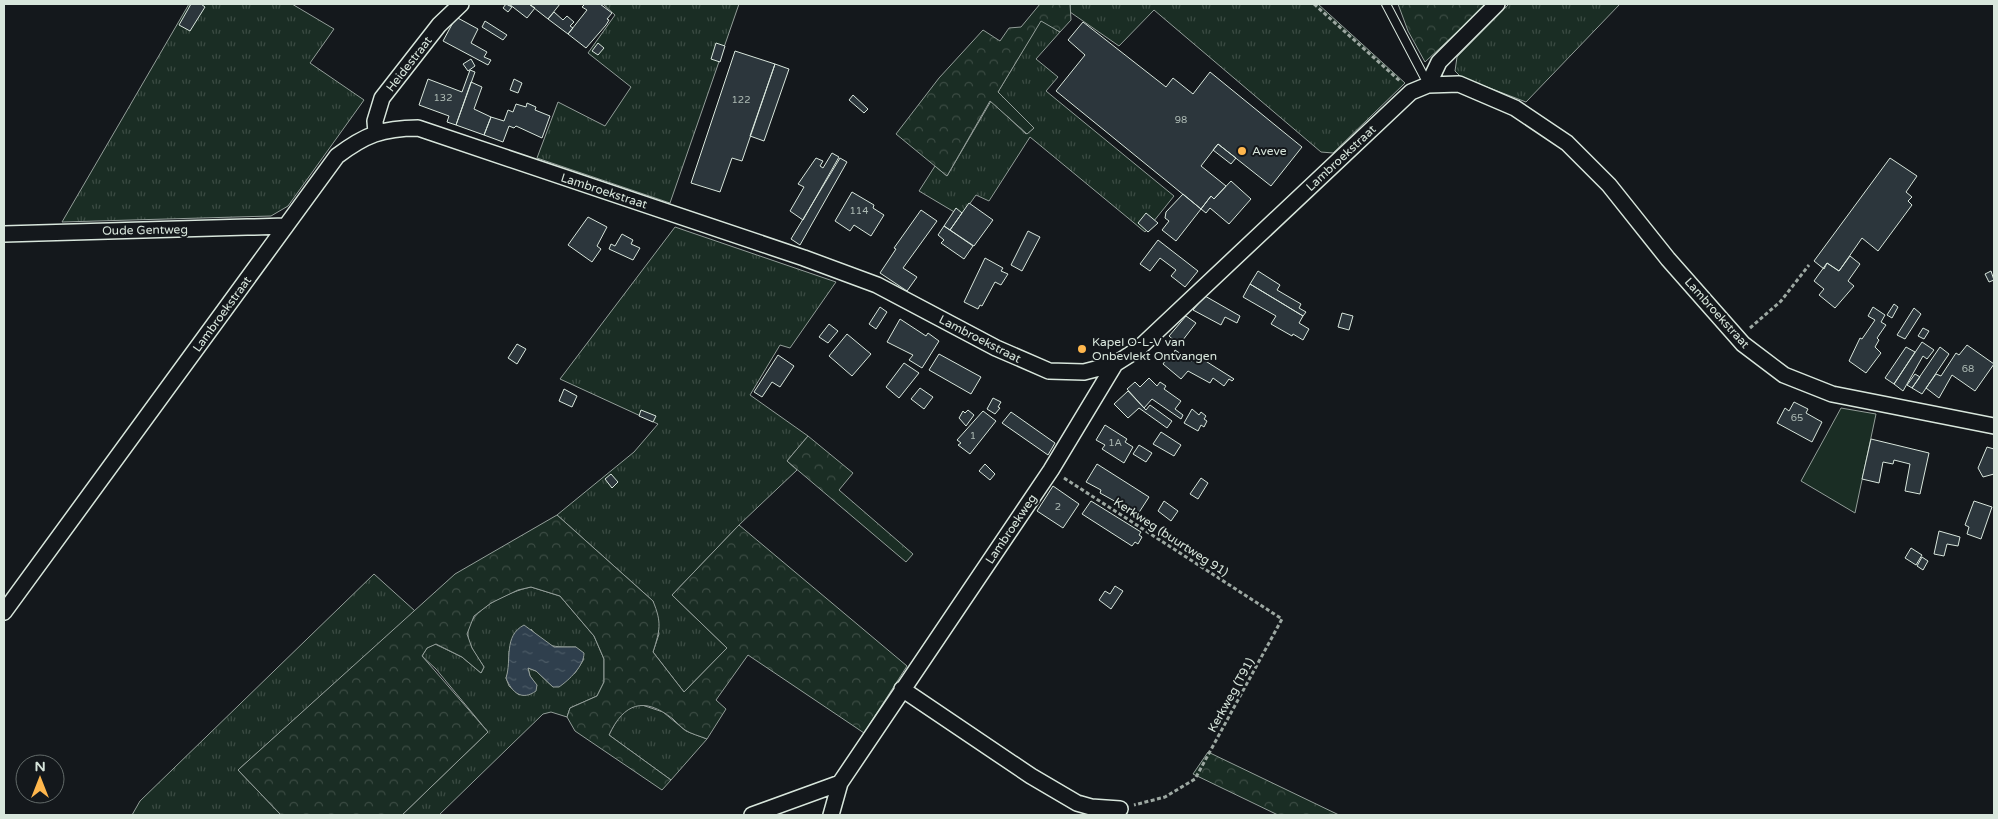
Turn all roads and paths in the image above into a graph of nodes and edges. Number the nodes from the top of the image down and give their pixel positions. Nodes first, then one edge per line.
1 (461, 4) edge
2 (1314, 4) edge
3 (1386, 4) edge
4 (1497, 4) edge
5 (1428, 85) junction
6 (1411, 92) junction
7 (376, 133) junction
8 (286, 226) junction
9 (4, 234) edge
10 (1809, 265) dead end
11 (1738, 338) junction
12 (1115, 364) junction
13 (1994, 426) edge
14 (1051, 470) junction
15 (4, 612) edge
16 (1282, 619) joint
17 (902, 689) junction
18 (840, 783) junction
19 (1120, 809) joint
20 (752, 815) edge
21 (831, 815) edge

1 - 7 street, Heidestraat
2 - 6 path
3 - 5 lane
4 - 5 street
5 - 6 street, Lambroekstraat
5 - 11 street, Lambroekstraat
6 - 12 street, Lambroekstraat
7 - 8 street, Lambroekstraat
7 - 12 street, Lambroekstraat
8 - 9 street, Oude Gentweg
8 - 15 street, Lambroekstraat
10 - 11 path
11 - 13 street, Lambroekstraat
12 - 14 street, Lambroekweg
14 - 16 path, Kerkweg (buurtweg 91)
14 - 17 street, Lambroekweg
16 - 19 path, Kerkweg (T91)
17 - 18 street, Lambroekweg
17 - 19 street
18 - 20 street
18 - 21 street, Lambroekweg

